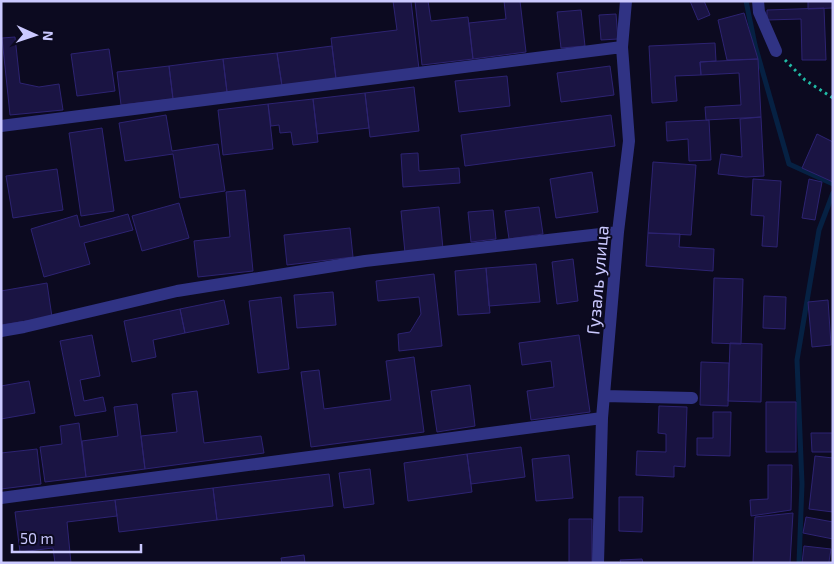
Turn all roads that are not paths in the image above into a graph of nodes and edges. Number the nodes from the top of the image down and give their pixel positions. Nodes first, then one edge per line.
1 (626, 1) edge
2 (758, 1) edge
3 (622, 47) junction
4 (776, 51) road end
5 (1, 126) edge
6 (618, 232) junction
7 (1, 330) edge
8 (604, 396) junction
9 (692, 398) dead end
10 (602, 418) junction
11 (1, 498) edge
12 (598, 563) edge

1 - 3 street, Гузаль улица
2 - 4 street
3 - 5 street
3 - 6 street, Гузаль улица
6 - 7 street
6 - 8 street, Гузаль улица
8 - 9 street
8 - 10 street, Гузаль улица
10 - 11 street
10 - 12 street, Гузаль улица

